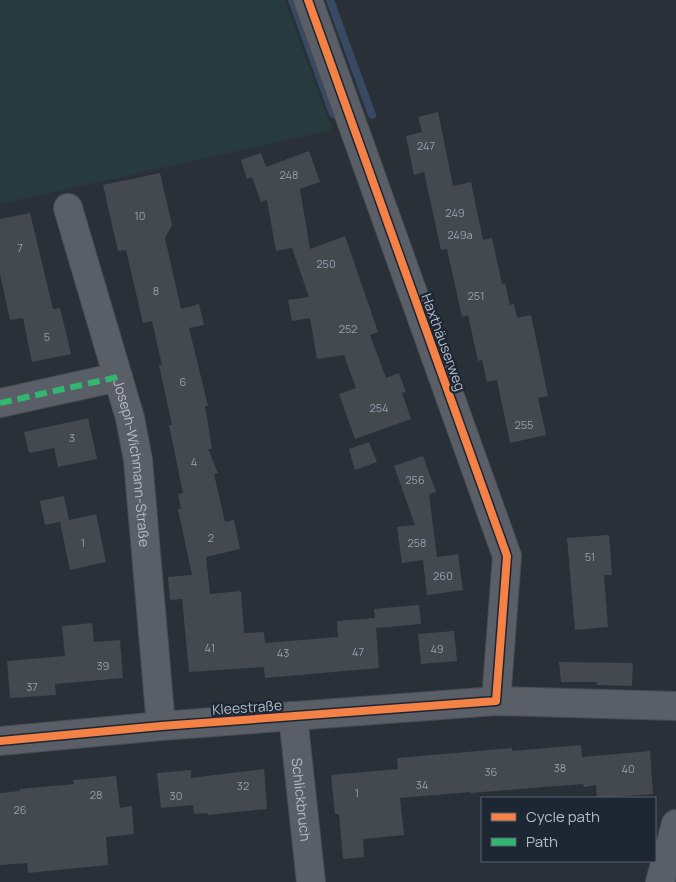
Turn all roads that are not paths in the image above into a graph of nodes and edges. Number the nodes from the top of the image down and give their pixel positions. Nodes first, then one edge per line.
1 (308, 0) edge
2 (68, 208) dead end
3 (118, 378) junction
4 (0, 403) edge
5 (496, 701) junction
6 (676, 706) edge
7 (294, 716) junction
8 (161, 726) junction
9 (0, 741) edge
10 (676, 824) edge
11 (311, 882) edge
12 (660, 882) edge

1 - 5 street, Haxthäuserweg
2 - 3 street, Joseph-Wichmann-Straße
3 - 4 street
3 - 8 street, Joseph-Wichmann-Straße
5 - 6 street, Kleestraße
5 - 7 street, Kleestraße
7 - 8 street, Kleestraße
7 - 11 street, Schlickbruch
8 - 9 street, Kleestraße
10 - 12 street

